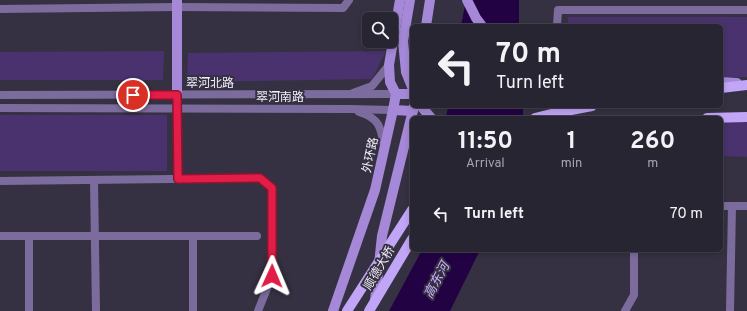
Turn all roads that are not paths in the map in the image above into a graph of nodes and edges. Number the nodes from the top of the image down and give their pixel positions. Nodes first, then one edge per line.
1 (349, 0) edge
2 (400, 0) edge
3 (410, 0) edge
4 (430, 0) edge
5 (467, 0) edge
6 (177, 4) edge
7 (0, 9) edge
8 (747, 10) edge
9 (426, 24) edge
10 (480, 24) edge
11 (557, 24) edge
12 (389, 65) junction
13 (410, 82) edge
14 (723, 82) edge
15 (747, 85) edge
16 (723, 88) edge
17 (396, 94) junction
18 (410, 94) edge
19 (0, 95) edge
20 (177, 95) junction
21 (350, 95) junction
22 (0, 108) edge
23 (178, 108) junction
24 (416, 108) edge
25 (581, 108) edge
26 (349, 109) junction
27 (393, 110) junction
28 (428, 116) edge
29 (543, 116) edge
30 (742, 117) edge
31 (723, 118) edge
32 (723, 120) edge
33 (410, 128) edge
34 (384, 149) junction
35 (178, 179) junction
36 (94, 180) junction
37 (0, 181) edge
38 (723, 206) edge
39 (732, 206) junction
40 (747, 206) edge
41 (410, 213) edge
42 (0, 236) edge
43 (29, 236) junction
44 (96, 236) junction
45 (193, 236) junction
46 (257, 236) dead end
47 (410, 242) edge
48 (634, 252) edge
49 (29, 311) edge
50 (96, 311) edge
51 (193, 311) edge
52 (258, 311) edge
53 (333, 311) edge
54 (347, 311) edge
55 (369, 311) edge
56 (373, 311) edge
57 (625, 311) edge
58 (730, 311) edge

1 - 6 street
2 - 12 main road, 外环路
3 - 13 main road
4 - 9 main road
5 - 10 main road
6 - 7 street
6 - 20 main road
8 - 11 street
12 - 17 main road, 外环路
12 - 21 street
14 - 15 main road
15 - 16 main road
17 - 18 main road
17 - 21 street, 翠河北路
17 - 27 main road, 外环路
19 - 20 street, 翠河北路
20 - 21 street, 翠河北路
20 - 23 street
22 - 23 street, 翠河南路
23 - 26 street, 翠河南路
23 - 35 street
24 - 27 main road
24 - 28 main road
25 - 29 main road
26 - 27 street, 翠河南路
26 - 34 street
27 - 34 main road, 外环路
30 - 31 main road
30 - 32 main road
33 - 56 main road
34 - 53 main road, 外环路
35 - 36 street
35 - 52 street
36 - 37 street
36 - 44 street
38 - 39 street
39 - 40 street
39 - 58 street
41 - 54 main road, bridge
42 - 43 street
43 - 44 street
43 - 49 street
44 - 45 street
44 - 50 street
45 - 46 street
45 - 51 street
47 - 55 main road, 顺德大桥, bridge
48 - 57 street

